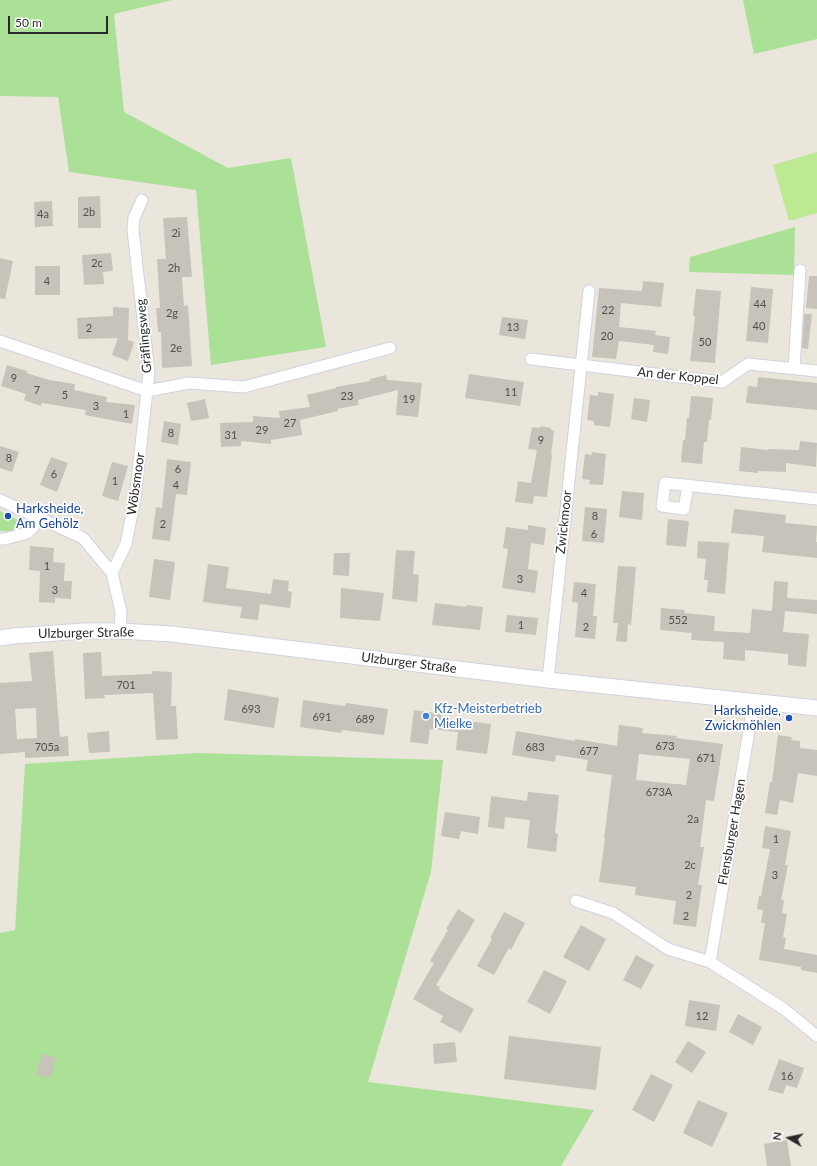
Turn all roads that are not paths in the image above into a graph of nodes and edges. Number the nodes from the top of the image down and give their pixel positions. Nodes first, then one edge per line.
1 (142, 200) dead end
2 (800, 270) dead end
3 (588, 291) dead end
4 (0, 341) edge
5 (390, 348) dead end
6 (531, 359) dead end
7 (581, 365) junction
8 (794, 368) junction
9 (817, 370) edge
10 (147, 391) junction
11 (688, 485) dead end
12 (817, 499) edge
13 (0, 500) edge
14 (40, 520) junction
15 (0, 539) edge
16 (112, 573) junction
17 (120, 631) junction
18 (0, 638) edge
19 (548, 680) junction
20 (754, 701) junction
21 (817, 708) edge
22 (576, 901) dead end
23 (710, 962) junction
24 (817, 1036) edge

1 - 10 street, Gräflingsweg
2 - 8 street
3 - 7 street, Zwickmoor
4 - 10 street, Gräflingsweg
5 - 10 street
6 - 7 street
7 - 8 street, An der Koppel
7 - 19 street, Zwickmoor
8 - 9 street, An der Koppel
10 - 16 street, Wöbsmoor
11 - 12 street
13 - 14 street
14 - 15 street
14 - 16 street
16 - 17 street
17 - 18 main road, Ulzburger Straße
17 - 19 main road, Ulzburger Straße
19 - 20 main road, Ulzburger Straße
20 - 21 main road, Ulzburger Straße
20 - 23 street, Flensburger Hagen
22 - 23 street
23 - 24 street

